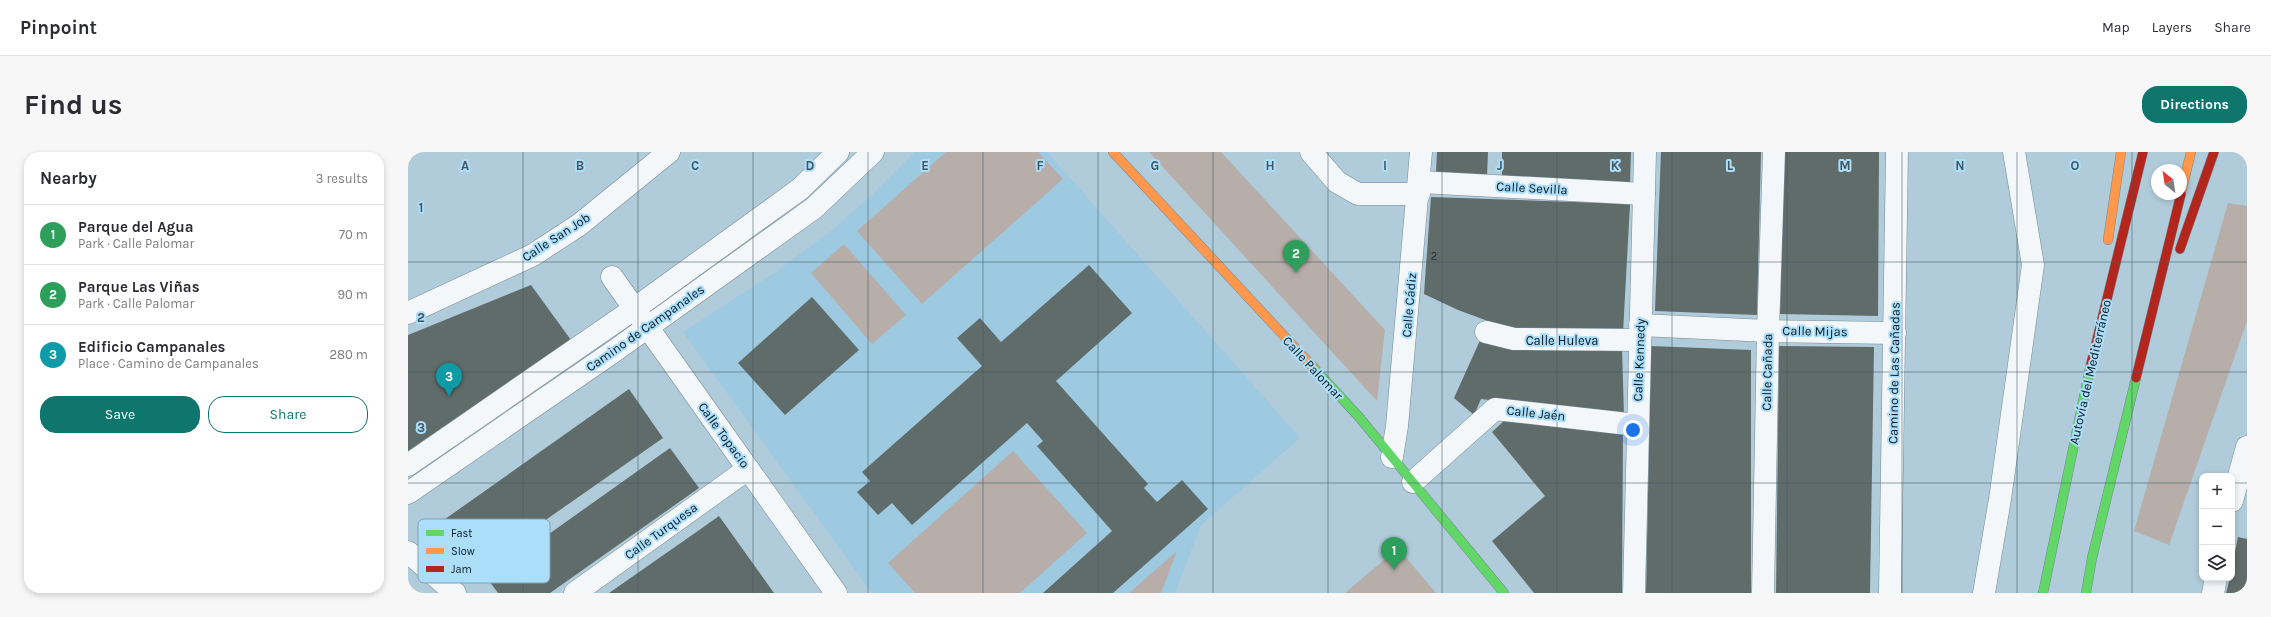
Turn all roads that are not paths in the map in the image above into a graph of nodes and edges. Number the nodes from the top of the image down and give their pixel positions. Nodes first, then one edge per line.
1 (669, 152) edge
2 (838, 152) edge
3 (873, 152) edge
4 (1113, 152) edge
5 (1312, 152) edge
6 (1422, 152) edge
7 (1645, 152) edge
8 (1774, 152) edge
9 (1897, 152) edge
10 (2014, 152) edge
11 (2121, 152) edge
12 (2143, 152) edge
13 (2191, 152) edge
14 (2214, 152) edge
15 (2187, 169) edge
16 (1419, 188) junction
17 (1644, 194) junction
18 (2179, 200) edge
19 (2106, 253) dead end
20 (612, 278) dead end
21 (2101, 284) dead end
22 (634, 309) junction
23 (408, 313) edge
24 (647, 327) junction
25 (1768, 330) junction
26 (1486, 332) dead end
27 (1895, 332) junction
28 (1640, 333) junction
29 (2138, 365) junction
30 (2084, 393) junction
31 (1637, 425) junction
32 (2247, 447) edge
33 (1392, 457) junction
34 (408, 465) edge
35 (748, 469) junction
36 (1413, 482) junction
37 (2235, 489) edge
38 (408, 493) edge
39 (408, 552) edge
40 (418, 561) edge
41 (2215, 581) edge
42 (444, 583) edge
43 (455, 593) edge
44 (575, 593) edge
45 (836, 593) edge
46 (1504, 593) edge
47 (1634, 593) edge
48 (1763, 593) edge
49 (1890, 593) edge
50 (1984, 593) edge
51 (2043, 593) edge
52 (2086, 593) edge
53 (2213, 593) edge

1 - 23 street, Calle San Job
2 - 22 street, Camino de Campanales
3 - 24 street, Camino de Campanales
4 - 33 main road, Calle Palomar
5 - 16 street, Calle Sevilla
6 - 16 street, Calle Cádiz
7 - 17 street, Calle Kennedy
8 - 25 street, Calle Cañada
9 - 27 street, Camino de Las Cañadas
10 - 50 street
11 - 19 main road
12 - 30 main road, Autovía del Mediterráneo
13 - 15 main road
14 - 29 main road
16 - 17 street, Calle Sevilla
16 - 33 street, Calle Cádiz
17 - 28 street, Calle Kennedy
18 - 29 main road
20 - 22 street, Calle Topacio
21 - 30 main road
22 - 24 street, Calle Topacio
22 - 34 street, Camino de Campanales
24 - 35 street, Calle Topacio
24 - 38 street, Camino de Campanales
25 - 27 street, Calle Mijas
25 - 28 street, Calle Mijas
25 - 48 street, Calle Cañada
26 - 28 street, Calle Huleva
27 - 49 street, Camino de Las Cañadas
28 - 31 street, Calle Kennedy
29 - 52 main road
30 - 51 main road, Autovía del Mediterráneo
31 - 36 street, Calle Jaén
31 - 47 street, Calle Kennedy
32 - 37 street
33 - 36 main road, Calle Palomar
35 - 44 street, Calle Turquesa
35 - 45 street, Calle Topacio
36 - 46 main road, Calle Palomar
39 - 40 street
41 - 53 street
42 - 43 street

